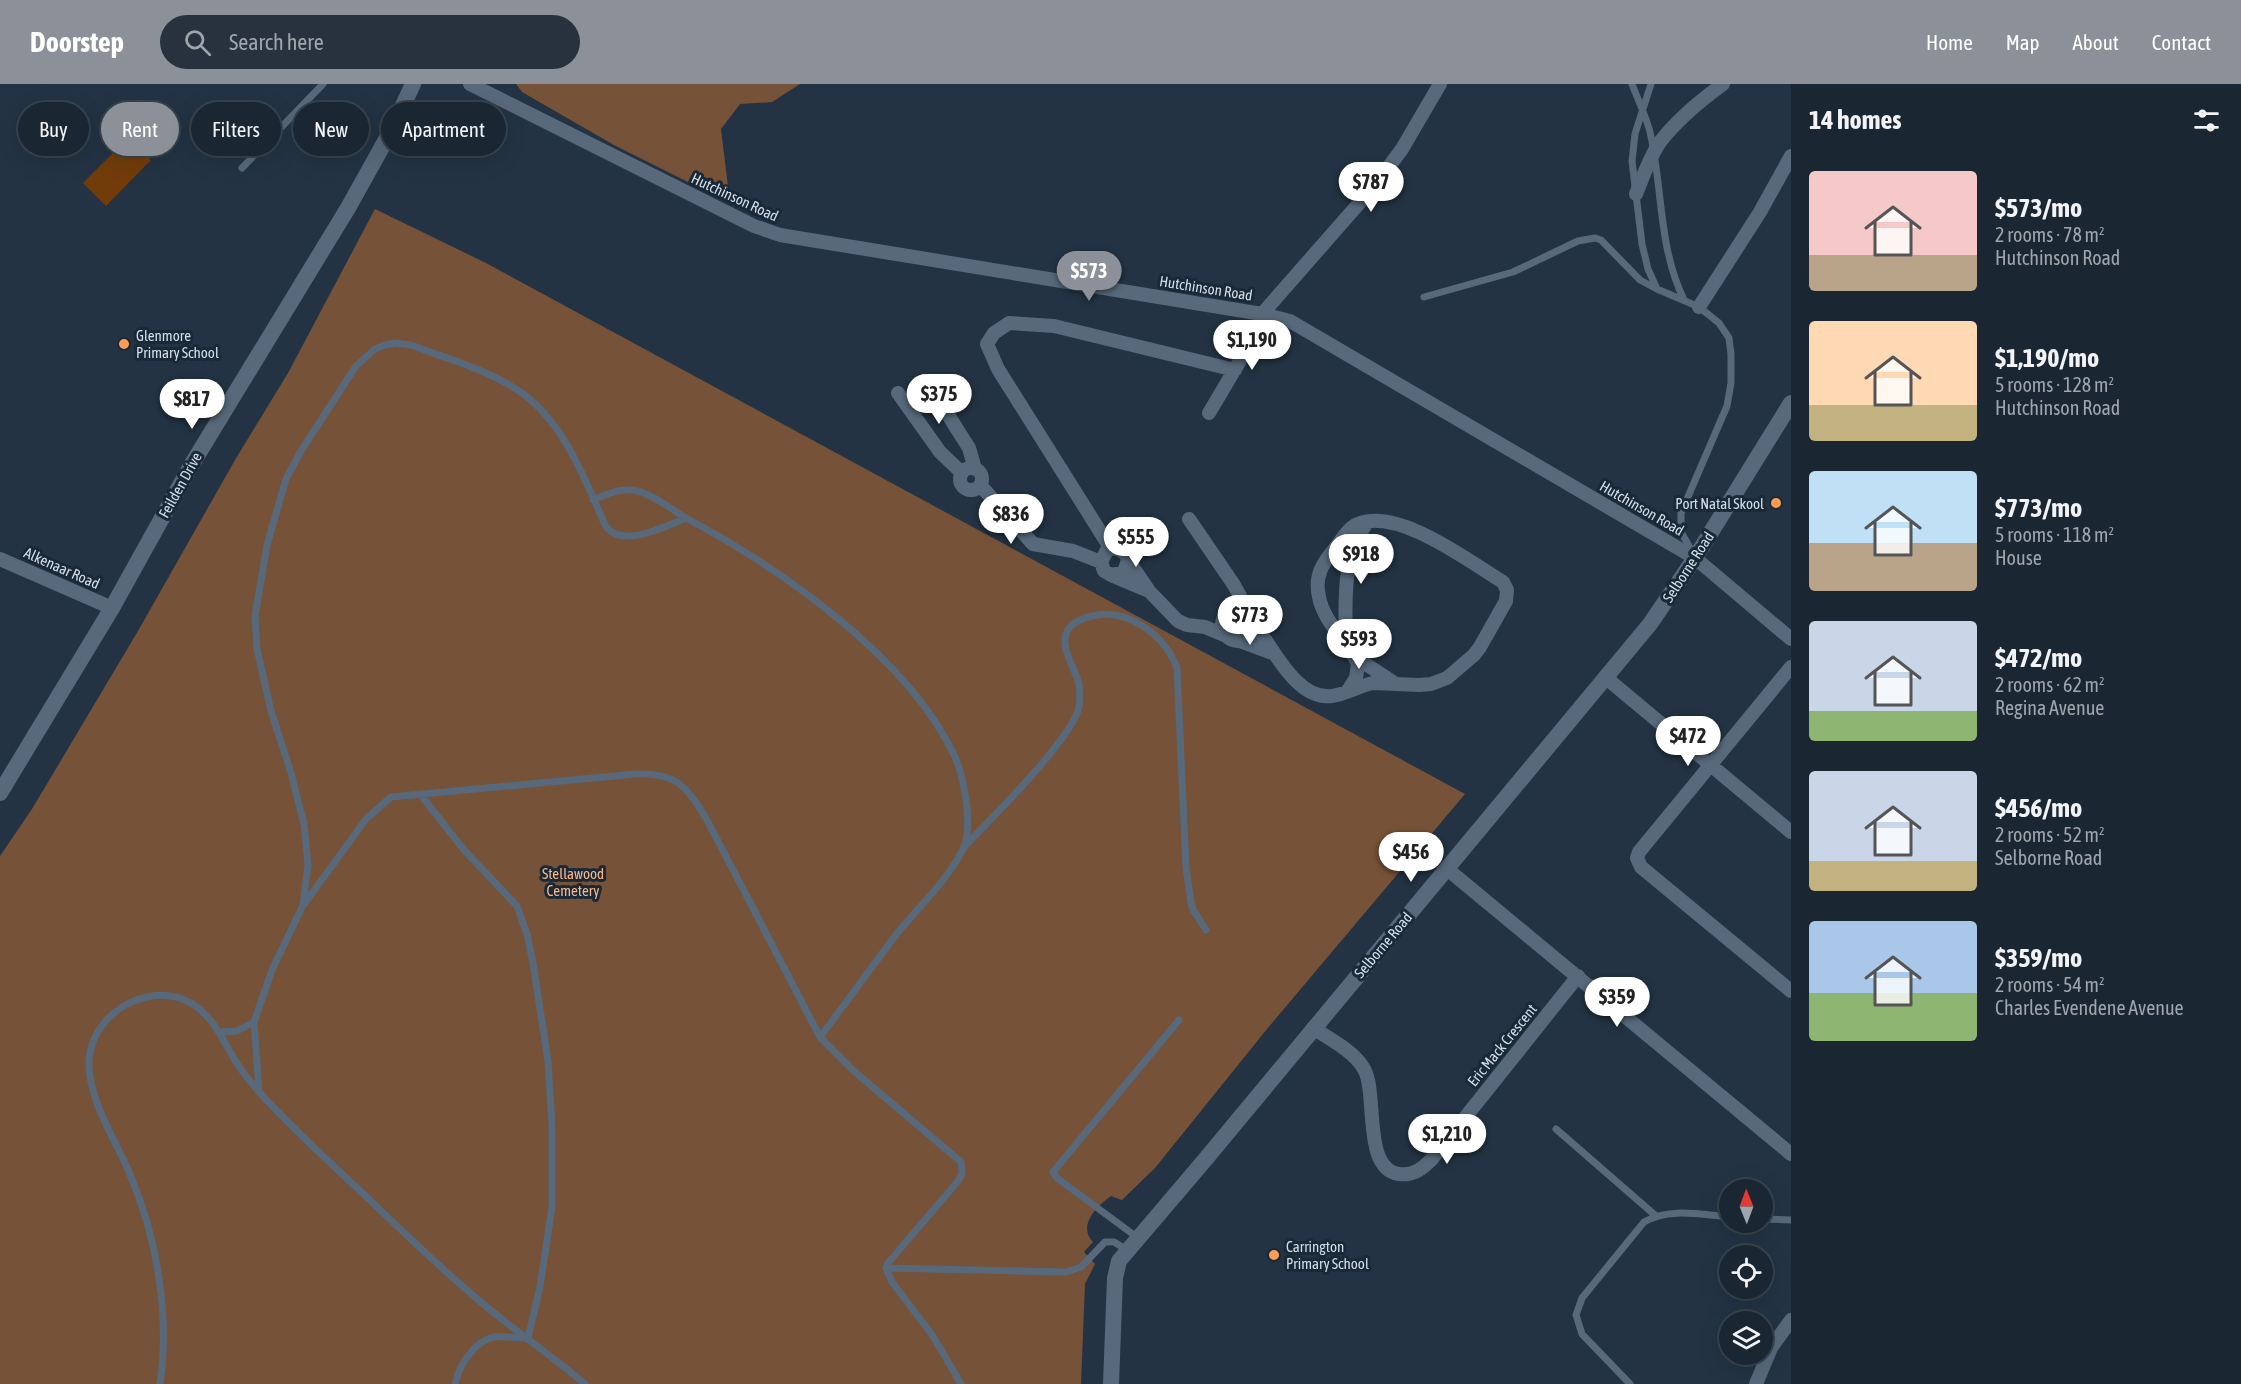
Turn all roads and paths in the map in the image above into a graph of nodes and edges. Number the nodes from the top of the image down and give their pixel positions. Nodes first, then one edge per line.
1 (323, 84) edge
2 (413, 84) edge
3 (470, 84) edge
4 (1440, 84) edge
5 (1632, 84) edge
6 (1651, 84) edge
7 (1723, 84) edge
8 (1641, 111) junction
9 (1653, 153) junction
10 (1791, 156) edge
11 (242, 168) dead end
12 (1636, 194) junction
13 (1657, 289) junction
14 (1424, 297) dead end
15 (1684, 300) junction
16 (1700, 307) junction
17 (1262, 314) junction
18 (1235, 370) junction
19 (898, 393) dead end
20 (938, 399) dead end
21 (1791, 403) edge
22 (1209, 413) dead end
23 (968, 471) junction
24 (980, 485) junction
25 (593, 500) junction
26 (686, 518) junction
27 (1189, 519) dead end
28 (1367, 522) junction
29 (1106, 554) junction
30 (1695, 558) junction
31 (0, 559) edge
32 (1128, 560) junction
33 (1111, 575) junction
34 (1149, 591) junction
35 (112, 608) junction
36 (1241, 609) junction
37 (1224, 617) junction
38 (1254, 624) junction
39 (1204, 627) junction
40 (1233, 639) junction
41 (1791, 639) edge
42 (1346, 645) junction
43 (1272, 652) junction
44 (1355, 657) junction
45 (1791, 667) edge
46 (1605, 677) junction
47 (1396, 684) junction
48 (1347, 692) junction
49 (1710, 765) junction
50 (0, 793) edge
51 (420, 794) junction
52 (1791, 832) edge
53 (964, 848) junction
54 (1446, 868) junction
55 (303, 905) junction
56 (1206, 930) dead end
57 (1578, 976) junction
58 (1791, 991) edge
59 (1179, 1020) dead end
60 (254, 1022) junction
61 (1313, 1028) junction
62 (220, 1032) junction
63 (820, 1037) junction
64 (259, 1090) junction
65 (1556, 1129) dead end
66 (1791, 1154) edge
67 (1656, 1216) junction
68 (1719, 1216) edge
69 (1773, 1220) edge
70 (1791, 1221) edge
71 (1133, 1244) junction
72 (886, 1268) junction
73 (1791, 1320) edge
74 (528, 1338) junction
75 (160, 1384) edge
76 (455, 1384) edge
77 (585, 1384) edge
78 (961, 1384) edge
79 (1111, 1384) edge
80 (1630, 1384) edge
81 (1756, 1384) edge

1 - 11 lane
2 - 35 street, Feilden Drive
3 - 17 street, Hutchinson Road
4 - 17 street
5 - 8 lane
6 - 8 lane
7 - 9 street
8 - 9 lane
8 - 12 lane
9 - 12 street
9 - 15 lane
10 - 16 street
12 - 13 lane
13 - 14 lane
13 - 15 lane
15 - 16 lane
16 - 30 lane
17 - 18 street
17 - 30 street, Hutchinson Road
18 - 22 street
18 - 29 street
19 - 23 street
20 - 23 street
21 - 30 street, Selborne Road
23 - 24 street
23 - 24 street
24 - 29 street
25 - 26 lane
25 - 26 lane
25 - 55 lane
26 - 53 lane
27 - 36 street
28 - 42 street
28 - 42 street
28 - 47 street
29 - 32 street
29 - 33 street
30 - 41 street, Hutchinson Road
30 - 46 street, Selborne Road
31 - 35 street, Alkenaar Road
32 - 33 street
32 - 34 street
33 - 34 street
34 - 39 street
35 - 50 street, Feilden Drive
36 - 37 street
36 - 38 street
37 - 39 street
37 - 40 street
38 - 40 street
38 - 43 street
39 - 40 street
40 - 43 street
42 - 44 street
43 - 48 street
44 - 47 street
44 - 48 street
45 - 49 street
46 - 49 street
46 - 54 street, Selborne Road
47 - 48 street
49 - 52 street
49 - 58 street
51 - 55 lane
51 - 63 lane
51 - 74 lane
53 - 56 lane
53 - 63 lane
54 - 57 street
54 - 61 street, Selborne Road
55 - 60 lane
57 - 61 street, Eric Mack Crescent
57 - 66 street
59 - 71 lane
60 - 62 lane
60 - 64 lane
61 - 71 street, Selborne Road
62 - 64 lane
62 - 75 lane
63 - 72 lane
64 - 74 lane
65 - 67 lane
67 - 68 lane
67 - 80 lane
69 - 70 lane
71 - 72 lane
71 - 79 street, Selborne Road
72 - 78 lane
73 - 81 street
74 - 76 lane
74 - 77 lane

